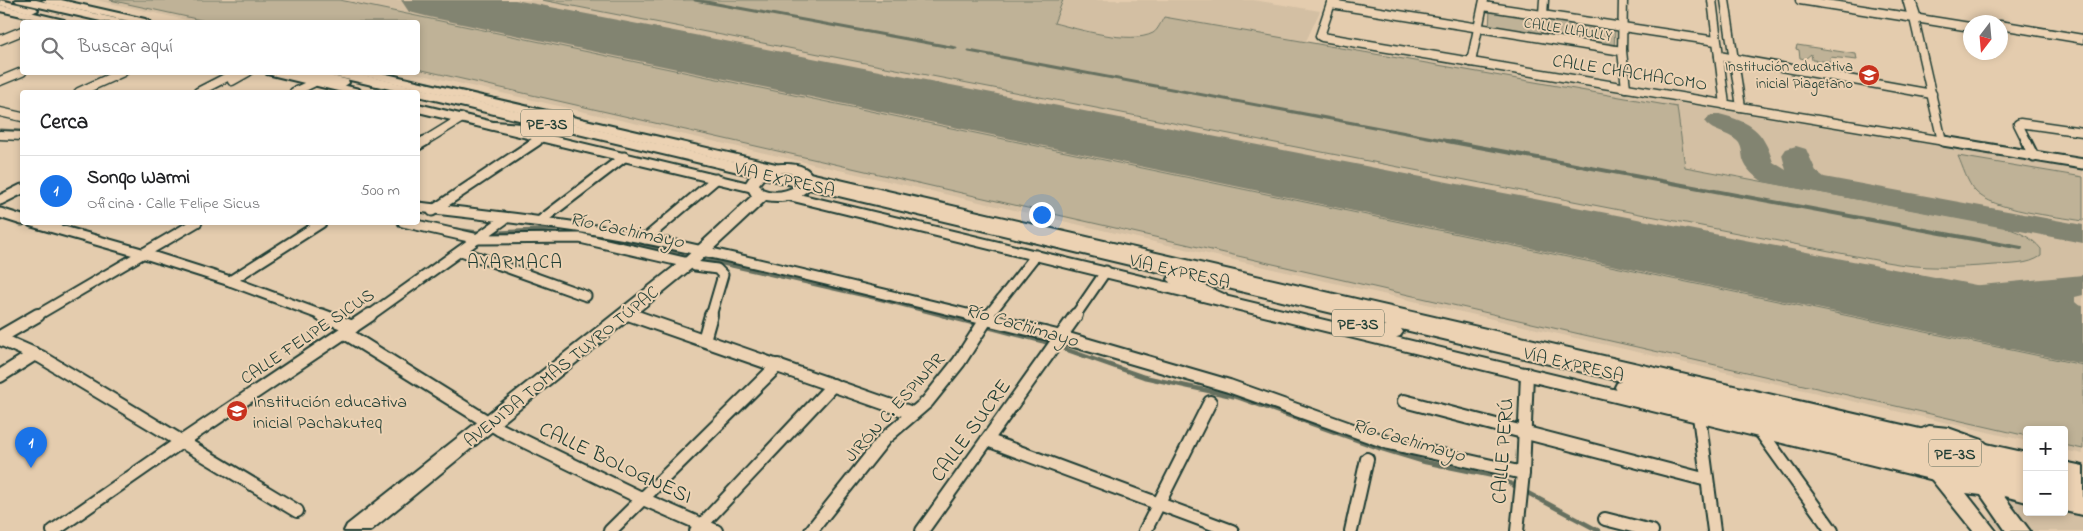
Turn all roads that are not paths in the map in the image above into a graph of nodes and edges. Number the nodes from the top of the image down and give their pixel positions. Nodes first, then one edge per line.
1 (21, 0) edge
2 (1544, 0) edge
3 (1623, 0) edge
4 (1712, 0) edge
5 (1725, 0) edge
6 (1800, 0) edge
7 (0, 2) edge
8 (1332, 2) edge
9 (1484, 3) edge
10 (42, 5) edge
11 (77, 7) joint
12 (0, 8) edge
13 (1912, 10) edge
14 (1544, 14) junction
15 (46, 20) edge
16 (50, 20) edge
17 (82, 20) edge
18 (109, 20) edge
19 (132, 20) edge
20 (1963, 21) edge
21 (2008, 26) edge
22 (1479, 28) junction
23 (1622, 28) junction
24 (20, 32) edge
25 (2008, 33) edge
26 (2083, 39) edge
27 (0, 40) edge
28 (1716, 41) junction
29 (2083, 45) edge
30 (1622, 51) junction
31 (1719, 56) junction
32 (1735, 59) junction
33 (1471, 62) junction
34 (20, 73) edge
35 (116, 75) edge
36 (231, 75) edge
37 (242, 75) edge
38 (282, 75) edge
39 (312, 75) edge
40 (340, 75) edge
41 (374, 75) edge
42 (0, 81) edge
43 (313, 83) junction
44 (425, 87) junction
45 (1626, 88) junction
46 (83, 90) edge
47 (202, 90) edge
48 (213, 90) edge
49 (298, 90) edge
50 (345, 90) edge
51 (379, 90) edge
52 (380, 90) edge
53 (394, 90) edge
54 (1932, 94) junction
55 (420, 100) edge
56 (420, 101) edge
57 (1725, 105) junction
58 (1741, 107) junction
59 (420, 108) edge
60 (520, 109) junction
61 (0, 112) edge
62 (20, 117) edge
63 (462, 118) junction
64 (494, 126) joint
65 (541, 129) junction
66 (2083, 132) edge
67 (0, 135) edge
68 (20, 136) edge
69 (1942, 141) junction
70 (420, 144) edge
71 (2034, 156) junction
72 (624, 157) junction
73 (2083, 164) edge
74 (716, 179) junction
75 (20, 184) edge
76 (777, 185) junction
77 (20, 190) edge
78 (0, 194) edge
79 (0, 200) edge
80 (420, 208) edge
81 (432, 210) junction
82 (0, 214) edge
83 (505, 218) junction
84 (20, 219) edge
85 (540, 222) junction
86 (43, 225) edge
87 (192, 225) edge
88 (318, 225) edge
89 (416, 225) edge
90 (478, 239) junction
91 (645, 240) junction
92 (461, 251) junction
93 (145, 254) junction
94 (1036, 255) junction
95 (699, 258) junction
96 (1106, 271) junction
97 (1178, 275) junction
98 (1231, 275) junction
99 (230, 280) junction
100 (586, 296) dead end
101 (1220, 299) junction
102 (1352, 303) junction
103 (630, 315) junction
104 (984, 324) junction
105 (1395, 327) junction
106 (1341, 328) junction
107 (349, 330) junction
108 (0, 338) edge
109 (704, 340) junction
110 (1056, 344) junction
111 (35, 354) junction
112 (778, 366) junction
113 (1527, 374) junction
114 (0, 376) edge
115 (833, 385) junction
116 (1404, 401) dead end
117 (1210, 402) dead end
118 (912, 413) junction
119 (1699, 416) junction
120 (495, 426) junction
121 (1761, 432) junction
122 (1524, 433) junction
123 (987, 440) junction
124 (181, 442) junction
125 (1916, 445) junction
126 (1982, 450) junction
127 (1367, 459) dead end
128 (2023, 459) edge
129 (2068, 470) edge
130 (2023, 471) edge
131 (2083, 473) edge
132 (1937, 475) junction
133 (1522, 477) junction
134 (1994, 479) junction
135 (1707, 480) junction
136 (2068, 480) edge
137 (2023, 483) edge
138 (2083, 484) edge
139 (2023, 493) edge
140 (2068, 494) edge
141 (2083, 497) edge
142 (643, 499) junction
143 (1160, 504) junction
144 (2068, 505) edge
145 (2083, 508) edge
146 (297, 511) dead end
147 (1604, 519) dead end
148 (699, 528) edge
149 (53, 531) edge
150 (355, 531) edge
151 (371, 531) edge
152 (610, 531) edge
153 (716, 531) edge
154 (811, 531) edge
155 (922, 531) edge
156 (1145, 531) edge
157 (1232, 531) edge
158 (1352, 531) edge
159 (1517, 531) edge
160 (1652, 531) edge
161 (1714, 531) edge
162 (1832, 531) edge
163 (1985, 531) edge
164 (2019, 531) edge

1 - 10 main road
2 - 14 street
3 - 23 street
4 - 28 street
5 - 32 street
6 - 13 street
7 - 10 main road
8 - 22 street, CALLE LLAULLY
8 - 33 street, CALLE CHACHACOMO
9 - 14 street
9 - 22 street
10 - 11 main road
10 - 16 main road
10 - 17 main road
10 - 18 main road
11 - 19 main road
12 - 15 main road
13 - 20 highway
13 - 54 street
14 - 23 street
21 - 26 highway
22 - 30 street, CALLE LLAULLY
22 - 33 street
23 - 28 street
23 - 30 street
24 - 27 street
25 - 29 highway
28 - 31 street
30 - 45 street
31 - 32 street
31 - 57 street
32 - 54 street
32 - 58 street
33 - 45 street, CALLE CHACHACOMO
34 - 42 street
35 - 46 street
36 - 47 street
37 - 48 street
38 - 43 main road
39 - 51 main road, VÍA EXPRESA / PE-3S
40 - 52 main road, VÍA EXPRESA / PE-3S
41 - 44 main road, VÍA EXPRESA / PE-3S
43 - 49 street
43 - 50 main road
44 - 53 main road
44 - 60 main road, VÍA EXPRESA / PE-3S
45 - 57 street, CALLE CHACHACOMO
54 - 69 street
55 - 65 main road, VÍA EXPRESA / PE-3S
56 - 65 main road, VÍA EXPRESA / PE-3S
57 - 58 street, CALLE CHACHACOMO
58 - 69 street, CALLE CHACHACOMO
59 - 63 main road
60 - 65 main road
60 - 76 main road, VÍA EXPRESA / PE-3S
61 - 62 street
63 - 64 main road
63 - 70 street
64 - 65 main road
65 - 72 main road, VÍA EXPRESA / PE-3S
65 - 76 main road, VÍA EXPRESA / PE-3S
65 - 81 street
66 - 71 street
67 - 68 street
69 - 71 street, CALLE CHACHACOMO
71 - 73 street, CALLE CHACHACOMO
72 - 74 main road, VÍA EXPRESA / PE-3S
72 - 85 street
74 - 76 main road, VÍA EXPRESA / PE-3S
74 - 91 street
75 - 78 street
76 - 94 main road, VÍA EXPRESA / PE-3S
76 - 95 main road, AVENIDA TOMÁS TUYRO TÚPAC
76 - 97 main road, VÍA EXPRESA / PE-3S
76 - 98 main road, VÍA EXPRESA / PE-3S
77 - 79 street
80 - 81 street
81 - 83 street
82 - 84 street
83 - 85 street
83 - 90 street, CALLE FELIPE SICUS
85 - 91 street
86 - 93 street, CALLE BOLOGNESI
87 - 93 street
88 - 99 street
89 - 90 street
90 - 92 street, CALLE FELIPE SICUS
90 - 95 street
91 - 95 street
92 - 100 street
92 - 107 street, CALLE FELIPE SICUS
93 - 99 street, CALLE BOLOGNESI
93 - 108 street
94 - 96 main road, VÍA EXPRESA / PE-3S
94 - 104 street, JIRÓN C. ESPINAR
95 - 103 main road, AVENIDA TOMÁS TUYRO TÚPAC
95 - 104 street
95 - 109 street
96 - 101 main road, VÍA EXPRESA / PE-3S
96 - 110 street, CALLE SUCRE
97 - 98 main road
97 - 101 main road
97 - 105 main road, VÍA EXPRESA / PE-3S
98 - 102 main road, VÍA EXPRESA / PE-3S
99 - 107 street, CALLE BOLOGNESI
101 - 106 main road, VÍA EXPRESA / PE-3S
102 - 105 main road
102 - 125 main road, VÍA EXPRESA / PE-3S
103 - 109 street
103 - 120 main road, AVENIDA TOMÁS TUYRO TÚPAC
104 - 110 street
104 - 118 street, JIRÓN C. ESPINAR
105 - 106 main road
105 - 125 main road, VÍA EXPRESA / PE-3S
106 - 113 main road, VÍA EXPRESA / PE-3S
107 - 120 street, CALLE BOLOGNESI
107 - 124 street, CALLE FELIPE SICUS
108 - 111 street
109 - 112 street
110 - 123 street, CALLE SUCRE
110 - 133 street
111 - 114 street
111 - 124 street
112 - 115 street
112 - 142 street
113 - 119 main road, VÍA EXPRESA / PE-3S
113 - 122 street, CALLE PERÚ
115 - 118 street
115 - 148 street
116 - 122 street
117 - 143 street
118 - 154 street, JIRÓN C. ESPINAR
119 - 121 main road, VÍA EXPRESA / PE-3S
119 - 135 street
120 - 142 street, CALLE BOLOGNESI
120 - 150 main road, AVENIDA TOMÁS TUYRO TÚPAC
120 - 151 main road, AVENIDA TOMÁS TUYRO TÚPAC
121 - 132 main road, VÍA EXPRESA / PE-3S
121 - 162 street
122 - 133 street, CALLE PERÚ
122 - 135 street
123 - 143 street
123 - 155 street, CALLE SUCRE
124 - 146 street
124 - 149 street, CALLE FELIPE SICUS
125 - 126 main road, VÍA EXPRESA / PE-3S
125 - 132 main road
125 - 134 main road, VÍA EXPRESA / PE-3S
126 - 128 main road, VÍA EXPRESA / PE-3S
126 - 134 main road
127 - 158 street
129 - 131 main road
130 - 134 main road, VÍA EXPRESA / PE-3S
132 - 134 main road, VÍA EXPRESA / PE-3S
132 - 163 main road
133 - 159 street, CALLE PERÚ
134 - 137 main road, VÍA EXPRESA / PE-3S
134 - 139 main road, VÍA EXPRESA / PE-3S
134 - 164 main road
135 - 161 street
136 - 138 main road
140 - 141 main road
142 - 148 street, CALLE BOLOGNESI
142 - 152 street
143 - 156 street
143 - 157 street
144 - 145 main road
147 - 160 street
148 - 153 street, CALLE BOLOGNESI

